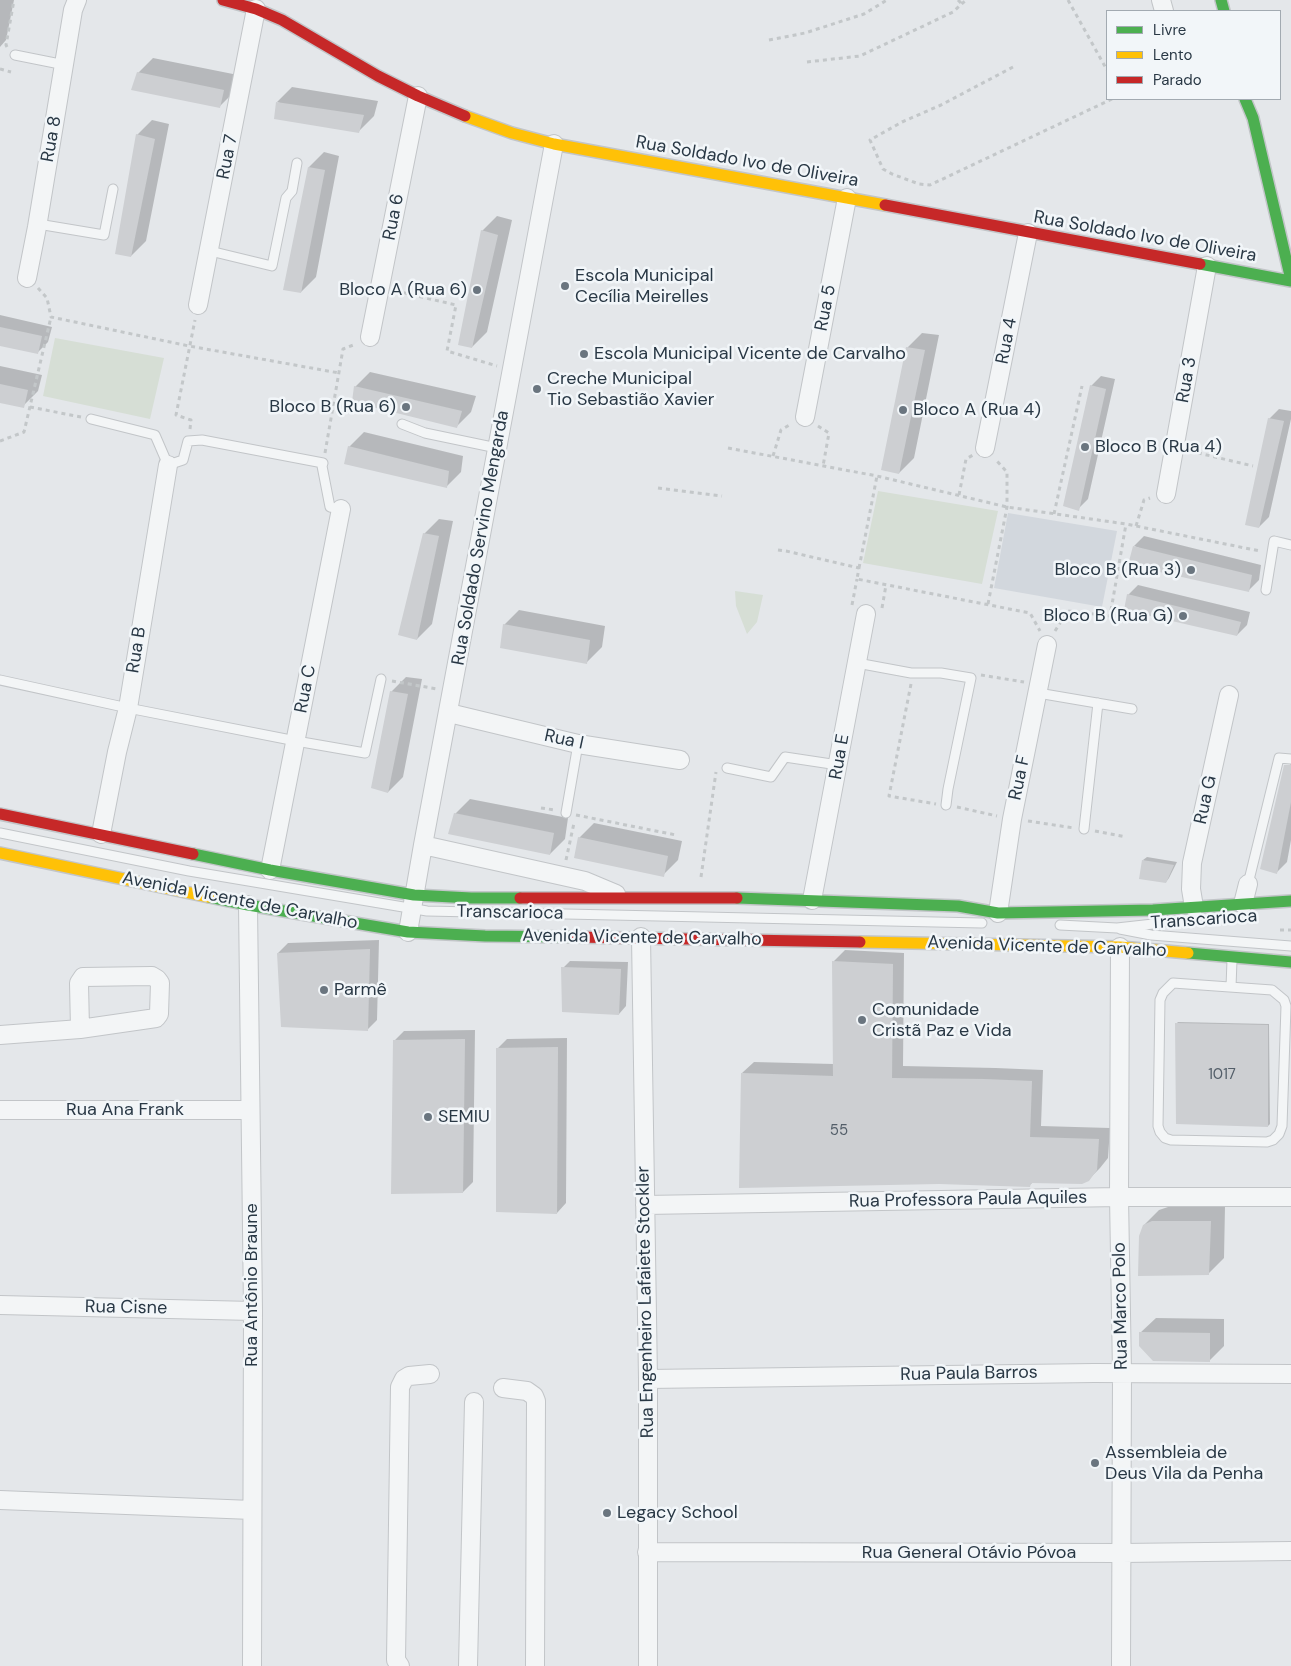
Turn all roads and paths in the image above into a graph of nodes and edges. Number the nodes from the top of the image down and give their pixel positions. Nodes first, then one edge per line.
1 (14, 0) edge
2 (76, 0) edge
3 (223, 0) edge
4 (887, 0) edge
5 (958, 0) edge
6 (966, 0) edge
7 (1068, 0) edge
8 (962, 4) junction
9 (256, 9) junction
10 (769, 40) dead end
11 (15, 55) joint
12 (807, 62) dead end
13 (65, 65) junction
14 (1012, 67) dead end
15 (1106, 68) edge
16 (0, 69) edge
17 (11, 72) dead end
18 (418, 96) junction
19 (1110, 100) edge
20 (1246, 100) edge
21 (554, 144) junction
22 (297, 164) dead end
23 (113, 189) dead end
24 (848, 198) junction
25 (38, 224) junction
26 (1028, 233) junction
27 (210, 250) junction
28 (1207, 266) junction
29 (27, 278) joint
30 (1291, 281) edge
31 (380, 287) junction
32 (198, 305) joint
33 (51, 318) junction
34 (370, 337) joint
35 (189, 346) junction
36 (512, 370) junction
37 (339, 373) junction
38 (1082, 386) dead end
39 (30, 407) junction
40 (805, 417) junction
41 (92, 419) joint
42 (402, 424) dead end
43 (0, 441) edge
44 (188, 441) junction
45 (1175, 447) junction
46 (497, 448) junction
47 (728, 448) dead end
48 (985, 448) junction
49 (773, 456) junction
50 (323, 463) junction
51 (168, 466) junction
52 (823, 466) junction
53 (1252, 466) dead end
54 (877, 476) junction
55 (658, 488) dead end
56 (1166, 494) joint
57 (959, 495) junction
58 (722, 496) dead end
59 (1007, 507) junction
60 (341, 509) joint
61 (1054, 514) junction
62 (1126, 524) junction
63 (1136, 526) junction
64 (1291, 545) edge
65 (778, 550) dead end
66 (1273, 553) junction
67 (859, 568) junction
68 (1266, 590) dead end
69 (988, 604) junction
70 (866, 614) dead end
71 (1110, 616) junction
72 (1120, 618) dead end
73 (1047, 644) junction
74 (857, 663) junction
75 (913, 672) junction
76 (971, 678) junction
77 (382, 679) joint
78 (0, 680) edge
79 (1039, 689) junction
80 (452, 692) junction
81 (1229, 695) dead end
82 (1098, 703) junction
83 (128, 708) junction
84 (1132, 709) dead end
85 (449, 713) junction
86 (296, 741) junction
87 (578, 744) junction
88 (1291, 759) edge
89 (680, 760) dead end
90 (838, 765) junction
91 (717, 766) dead end
92 (727, 768) dead end
93 (889, 796) dead end
94 (946, 805) dead end
95 (541, 808) dead end
96 (566, 813) joint
97 (0, 814) edge
98 (1084, 829) dead end
99 (0, 833) edge
100 (101, 834) junction
101 (676, 835) dead end
102 (423, 845) junction
103 (0, 853) edge
104 (270, 870) junction
105 (563, 876) junction
106 (700, 884) dead end
107 (1248, 884) joint
108 (626, 898) junction
109 (812, 900) junction
110 (1291, 901) edge
111 (413, 902) junction
112 (1243, 904) junction
113 (248, 905) junction
114 (1194, 907) junction
115 (994, 918) junction
116 (1175, 921) dead end
117 (1049, 924) dead end
118 (1117, 928) junction
119 (1280, 930) dead end
120 (1291, 930) edge
121 (408, 932) junction
122 (641, 937) junction
123 (1291, 946) edge
124 (1120, 947) junction
125 (1232, 957) junction
126 (1291, 962) edge
127 (1231, 987) junction
128 (80, 1029) junction
129 (0, 1036) edge
130 (0, 1110) edge
131 (250, 1110) junction
132 (1119, 1197) junction
133 (1291, 1197) edge
134 (645, 1205) junction
135 (0, 1305) edge
136 (253, 1311) junction
137 (1122, 1372) junction
138 (430, 1374) dead end
139 (1291, 1374) edge
140 (648, 1379) junction
141 (503, 1388) dead end
142 (474, 1402) dead end
143 (0, 1500) edge
144 (252, 1510) junction
145 (1291, 1551) edge
146 (647, 1552) junction
147 (1122, 1553) junction
148 (252, 1666) edge
149 (400, 1666) edge
150 (468, 1666) edge
151 (536, 1666) edge
152 (648, 1666) edge
153 (1121, 1666) edge

1 - 11 path
2 - 13 street, Rua 8
3 - 9 main road, Rua Soldado Ivo de Oliveira
4 - 10 path
5 - 8 path
6 - 8 path
7 - 15 path
8 - 12 path
9 - 18 main road, Rua Soldado Ivo de Oliveira
9 - 27 street, Rua 7
11 - 13 lane
13 - 25 street, Rua 8
14 - 19 path
16 - 17 path
18 - 21 main road, Rua Soldado Ivo de Oliveira
18 - 31 street, Rua 6
20 - 30 main road
21 - 24 main road, Rua Soldado Ivo de Oliveira
21 - 36 street, Rua Soldado Servino Mengarda
22 - 27 lane
23 - 25 lane
24 - 26 main road, Rua Soldado Ivo de Oliveira
24 - 40 street, Rua 5
25 - 29 street, Rua 8
26 - 28 main road, Rua Soldado Ivo de Oliveira
26 - 48 street, Rua 4
27 - 32 street, Rua 7
28 - 30 main road, Rua Soldado Ivo de Oliveira
28 - 45 street, Rua 3
29 - 33 path
31 - 34 street, Rua 6
31 - 36 path
32 - 35 path
33 - 35 path
33 - 39 path
34 - 37 path
35 - 37 path
35 - 44 path
36 - 46 street, Rua Soldado Servino Mengarda
37 - 50 path
38 - 61 path
39 - 41 path
39 - 43 path
40 - 49 path
40 - 52 path
41 - 51 lane
42 - 46 lane
44 - 50 lane
44 - 51 lane
45 - 53 path
45 - 56 street, Rua 3
46 - 80 street, Rua Soldado Servino Mengarda
47 - 49 path
48 - 57 path
48 - 59 path
49 - 52 path
50 - 60 lane
51 - 83 street, Rua B
52 - 54 path
54 - 57 path
54 - 67 path
55 - 58 path
56 - 63 path
57 - 59 path
59 - 61 path
59 - 69 path
60 - 86 street, Rua C
61 - 62 path
62 - 63 path
62 - 71 path
63 - 66 path
64 - 66 lane
65 - 67 path
66 - 68 lane
67 - 69 path
69 - 73 path
70 - 74 street, Rua E
71 - 72 path
71 - 73 path
73 - 79 street, Rua F
74 - 75 lane
74 - 90 street, Rua E
75 - 76 lane
75 - 93 path
76 - 79 path
76 - 94 lane
77 - 80 path
77 - 86 lane
78 - 83 lane
79 - 82 lane
79 - 115 street, Rua F
80 - 85 street, Rua Soldado Servino Mengarda
81 - 114 street, Rua G
82 - 84 lane
82 - 98 lane
83 - 86 lane
83 - 100 street, Rua B
85 - 87 street, Rua I
85 - 102 street, Rua Soldado Servino Mengarda
86 - 104 street, Rua C
87 - 89 street, Rua I
87 - 96 lane
88 - 107 lane
90 - 92 lane
90 - 109 street, Rua E
91 - 106 path
95 - 96 path
97 - 100 main road, Avenida Vicente de Carvalho
99 - 111 lane, Transcarioca
100 - 104 main road, Avenida Vicente de Carvalho
101 - 105 path
102 - 105 street, Avenida Vicente de Carvalho
102 - 111 street, Rua Soldado Servino Mengarda
103 - 113 main road, Avenida Vicente de Carvalho
104 - 111 main road, Avenida Vicente de Carvalho
105 - 108 street, Avenida Vicente de Carvalho
107 - 112 street
108 - 109 main road, Avenida Vicente de Carvalho
108 - 111 main road, Avenida Vicente de Carvalho
109 - 115 main road, Avenida Vicente de Carvalho
110 - 112 main road, Avenida Vicente de Carvalho
111 - 115 lane, Transcarioca
111 - 121 street, Rua Soldado Servino Mengarda
112 - 114 main road, Avenida Vicente de Carvalho
113 - 121 main road, Avenida Vicente de Carvalho
113 - 131 street, Rua Antônio Braune
114 - 115 main road, Avenida Vicente de Carvalho
116 - 118 lane, Transcarioca
117 - 118 lane, Transcarioca
118 - 123 lane, Transcarioca
119 - 120 path
121 - 122 main road, Avenida Vicente de Carvalho
122 - 124 main road, Avenida Vicente de Carvalho
122 - 134 street, Rua Engenheiro Lafaiete Stockler
124 - 125 main road, Avenida Vicente de Carvalho
124 - 132 street, Rua Marco Polo
125 - 126 main road, Avenida Vicente de Carvalho
125 - 127 lane
127 - 127 lane
128 - 128 street
128 - 129 street
130 - 131 street, Rua Ana Frank
131 - 136 street, Rua Antônio Braune
132 - 133 street, Rua Professora Paula Aquiles
132 - 134 street, Rua Professora Paula Aquiles
132 - 137 street, Rua Marco Polo
134 - 140 street, Rua Engenheiro Lafaiete Stockler
135 - 136 street, Rua Cisne
136 - 144 street, Rua Antônio Braune
137 - 139 street, Rua Paula Barros
137 - 140 street, Rua Paula Barros
137 - 147 street, Rua Marco Polo
138 - 149 street
140 - 146 street, Rua Engenheiro Lafaiete Stockler
141 - 151 street
142 - 150 street
143 - 144 street
144 - 148 street, Rua Antônio Braune
145 - 147 street, Rua General Otávio Póvoa
146 - 147 street, Rua General Otávio Póvoa
146 - 152 street, Rua Engenheiro Lafaiete Stockler
147 - 153 street, Rua Marco Polo

